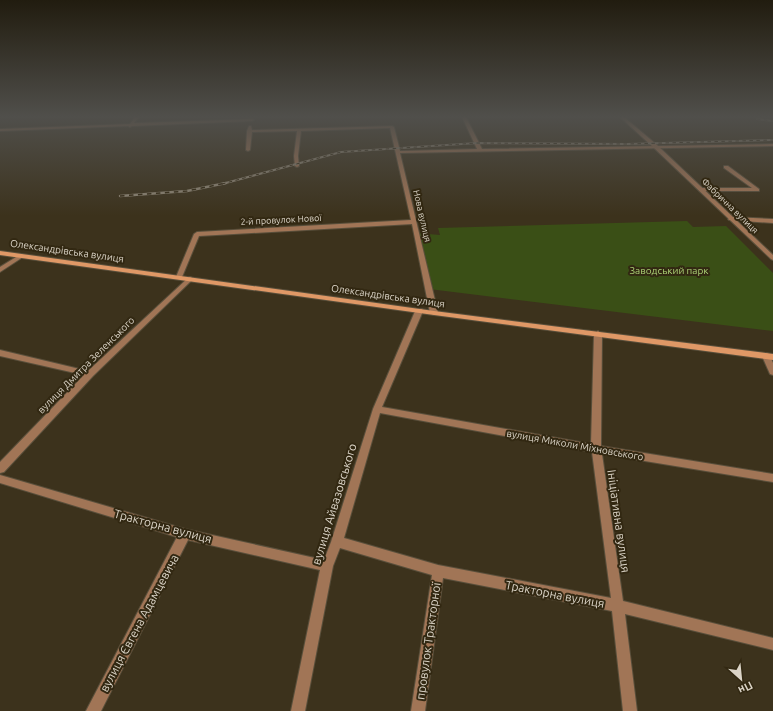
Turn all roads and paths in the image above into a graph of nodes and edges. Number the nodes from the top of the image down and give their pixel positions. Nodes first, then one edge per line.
1 (297, 150) edge
2 (473, 150) edge
3 (659, 150) edge
4 (399, 152) joint
5 (297, 166) dead end
6 (726, 167) dead end
7 (702, 190) junction
8 (731, 219) junction
9 (773, 221) edge
10 (413, 222) junction
11 (0, 253) edge
12 (21, 256) junction
13 (772, 258) edge
14 (0, 270) edge
15 (179, 277) junction
16 (190, 279) junction
17 (419, 311) junction
18 (434, 314) junction
19 (598, 334) junction
20 (0, 353) edge
21 (769, 356) edge
22 (773, 372) edge
23 (90, 374) junction
24 (377, 409) junction
25 (596, 449) junction
26 (0, 469) edge
27 (773, 478) edge
28 (0, 479) edge
29 (185, 534) junction
30 (337, 542) junction
31 (327, 566) junction
32 (438, 571) junction
33 (618, 606) junction
34 (773, 644) edge
35 (93, 711) edge
36 (298, 711) edge
37 (418, 711) edge
38 (630, 711) edge

1 - 5 street
2 - 4 street
3 - 7 street, Фабрична вулиця
4 - 10 street, Нова вулиця
6 - 7 street
7 - 8 street, Фабрична вулиця
8 - 9 street
8 - 13 street, Фабрична вулиця
10 - 15 street, 2-й провулок Нової
10 - 18 street, Нова вулиця
11 - 12 main road, Олександрівська вулиця
12 - 14 street
12 - 15 main road, Олександрівська вулиця
15 - 16 main road, Олександрівська вулиця
16 - 17 main road, Олександрівська вулиця
16 - 23 street, вулиця Дмитра Зеленського
17 - 18 main road, Олександрівська вулиця
17 - 24 street, вулиця Айвазовського
18 - 19 main road, Олександрівська вулиця
19 - 21 main road, Олександрівська вулиця
19 - 25 street, Ініціативна вулиця
20 - 23 street
21 - 22 street
23 - 26 street, вулиця Дмитра Зеленського
24 - 25 street, вулиця Миколи Міхновського
24 - 30 street, вулиця Айвазовського
25 - 27 street, вулиця Миколи Міхновського
25 - 33 street, Ініціативна вулиця
28 - 29 street, Тракторна вулиця
29 - 31 street, Тракторна вулиця
29 - 35 street, вулиця Євгена Адамцевича
30 - 31 street, вулиця Айвазовського
30 - 32 street, Тракторна вулиця
31 - 36 street, вулиця Айвазовського
32 - 33 street, Тракторна вулиця
32 - 37 street, провулок Тракторної
33 - 34 street, Тракторна вулиця
33 - 38 street, Ініціативна вулиця

